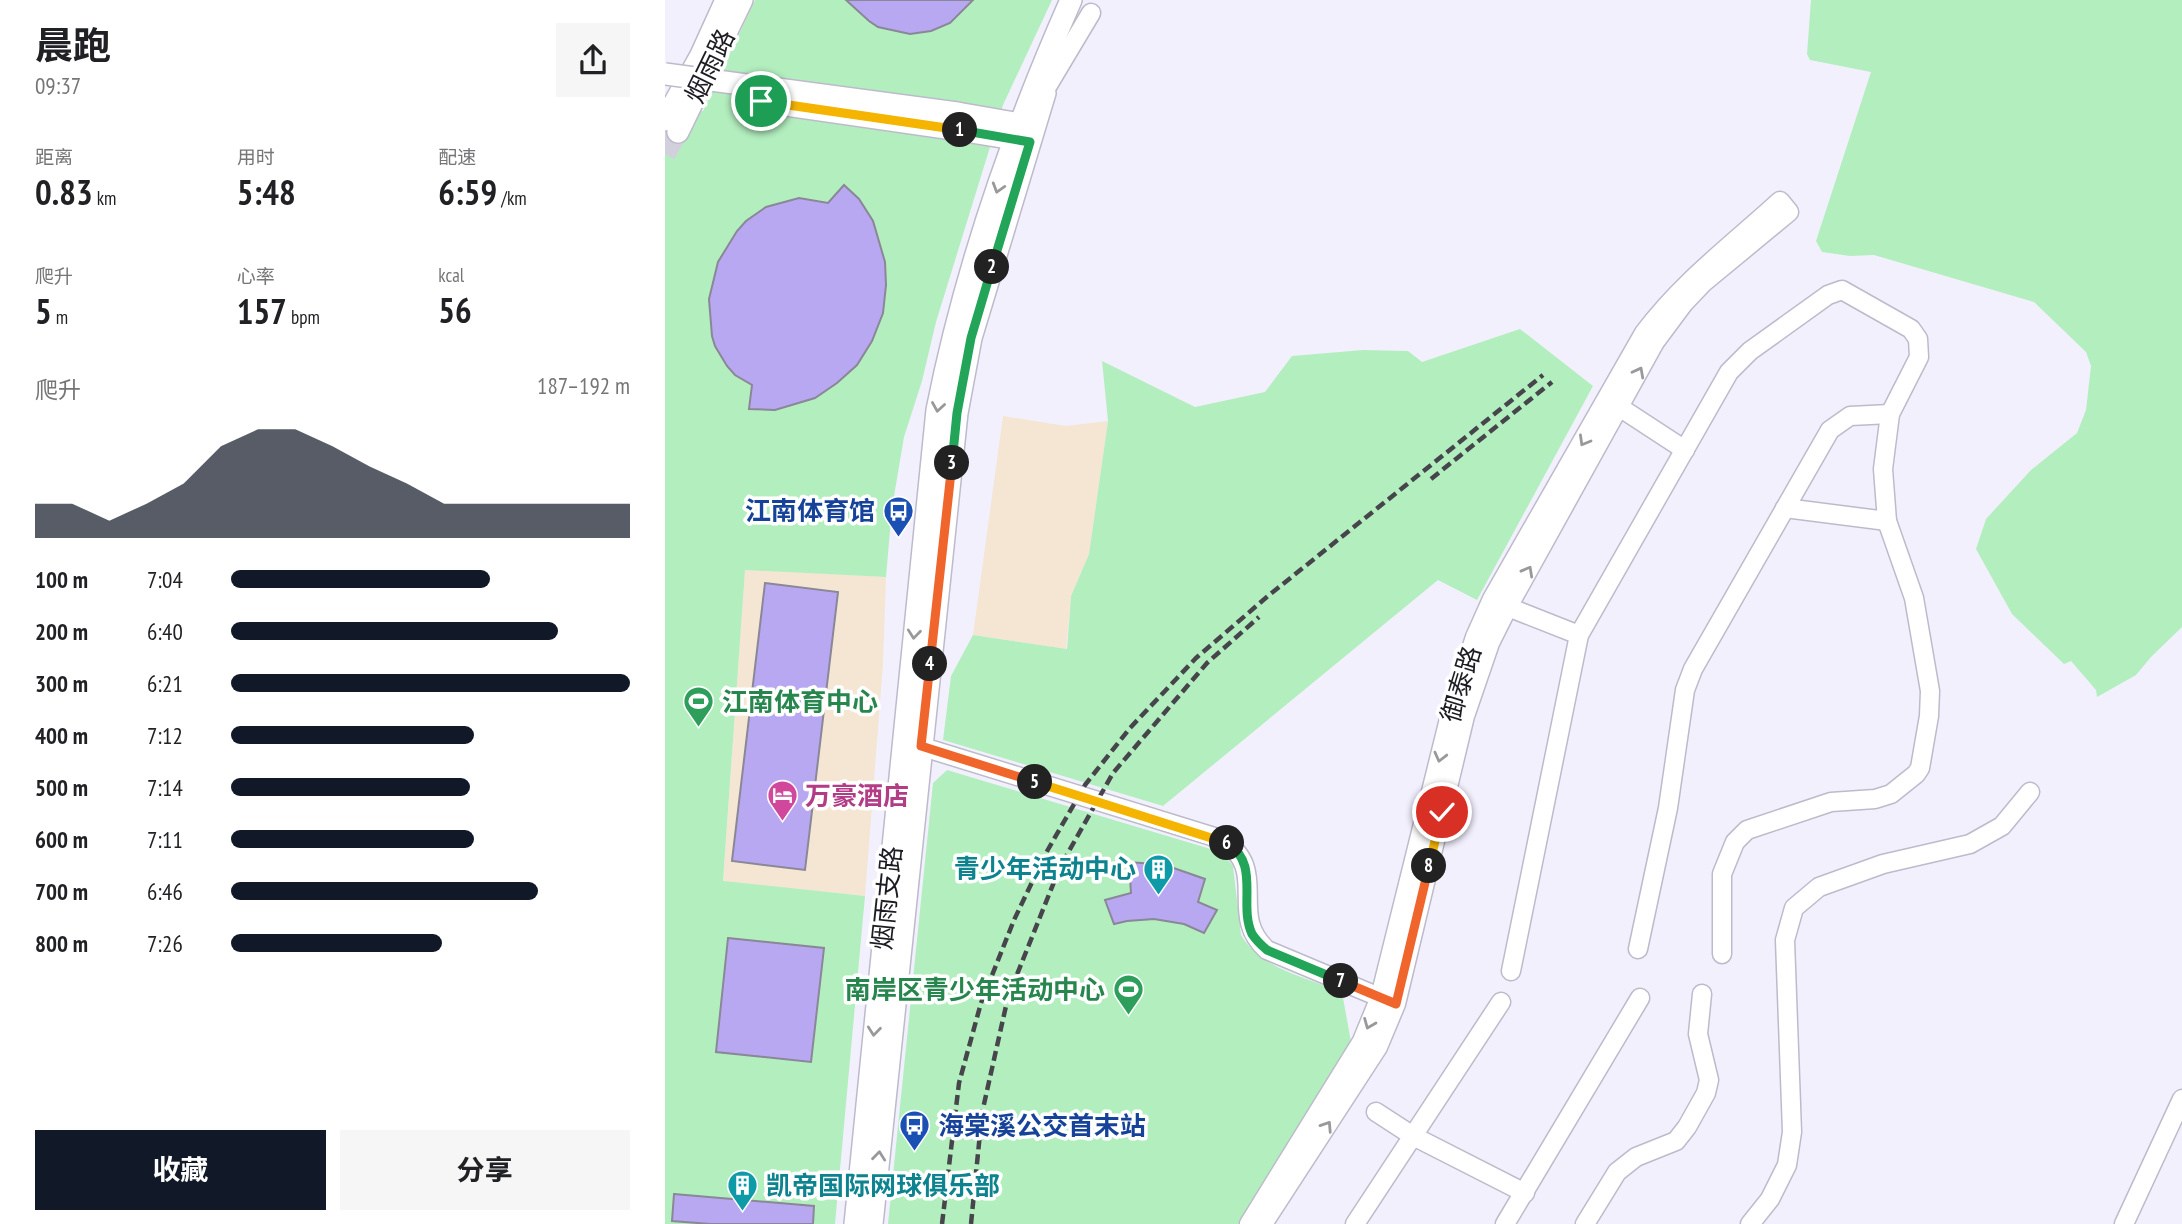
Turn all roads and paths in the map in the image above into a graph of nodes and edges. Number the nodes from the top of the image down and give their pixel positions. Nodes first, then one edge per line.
1 (726, 0) edge
2 (742, 0) edge
3 (1071, 0) edge
4 (1091, 4) edge
5 (1062, 42) junction
6 (1045, 58) junction
7 (665, 74) edge
8 (1048, 86) junction
9 (665, 88) edge
10 (955, 121) junction
11 (671, 126) edge
12 (1024, 133) junction
13 (1784, 207) dead end
14 (1613, 403) junction
15 (1890, 414) junction
16 (1685, 450) junction
17 (1785, 508) junction
18 (1887, 522) junction
19 (1508, 607) junction
20 (1579, 635) junction
21 (912, 744) junction
22 (2030, 792) dead end
23 (1638, 949) dead end
24 (1722, 954) dead end
25 (1511, 971) dead end
26 (1702, 994) dead end
27 (1640, 998) dead end
28 (1388, 1001) junction
29 (1501, 1002) dead end
30 (2182, 1099) edge
31 (1376, 1112) dead end
32 (1413, 1136) junction
33 (1525, 1193) junction
34 (855, 1224) edge
35 (872, 1224) edge
36 (1249, 1224) edge
37 (1263, 1224) edge
38 (1355, 1224) edge
39 (1505, 1224) edge
40 (1585, 1224) edge
41 (1750, 1224) edge
42 (2125, 1224) edge

1 - 11 main road, 烟雨路
2 - 11 main road, 烟雨路
3 - 6 main road
4 - 5 main road
4 - 8 street
5 - 6 street
5 - 8 main road
6 - 12 main road
7 - 10 main road, bridge
8 - 12 main road
9 - 10 main road, bridge
10 - 12 main road
12 - 21 main road, 烟雨支路
13 - 14 street, 御泰路
14 - 16 street
19 -> 14 street, 御泰路
14 -> 28 street, 御泰路
15 - 16 street
15 - 17 street
15 - 18 street
16 - 20 street
17 - 18 street
17 - 23 street
18 - 24 street
19 - 20 street
19 - 28 street, 御泰路
20 - 25 street
21 - 28 street
21 -> 34 main road, 烟雨支路
35 -> 21 main road, 烟雨支路
22 - 41 street
26 - 40 street
27 - 33 street
28 -> 36 street, 御泰路
37 -> 28 street, 御泰路
29 - 32 street
30 - 42 street
31 - 32 street
32 - 33 street
32 - 38 street
33 - 39 street

